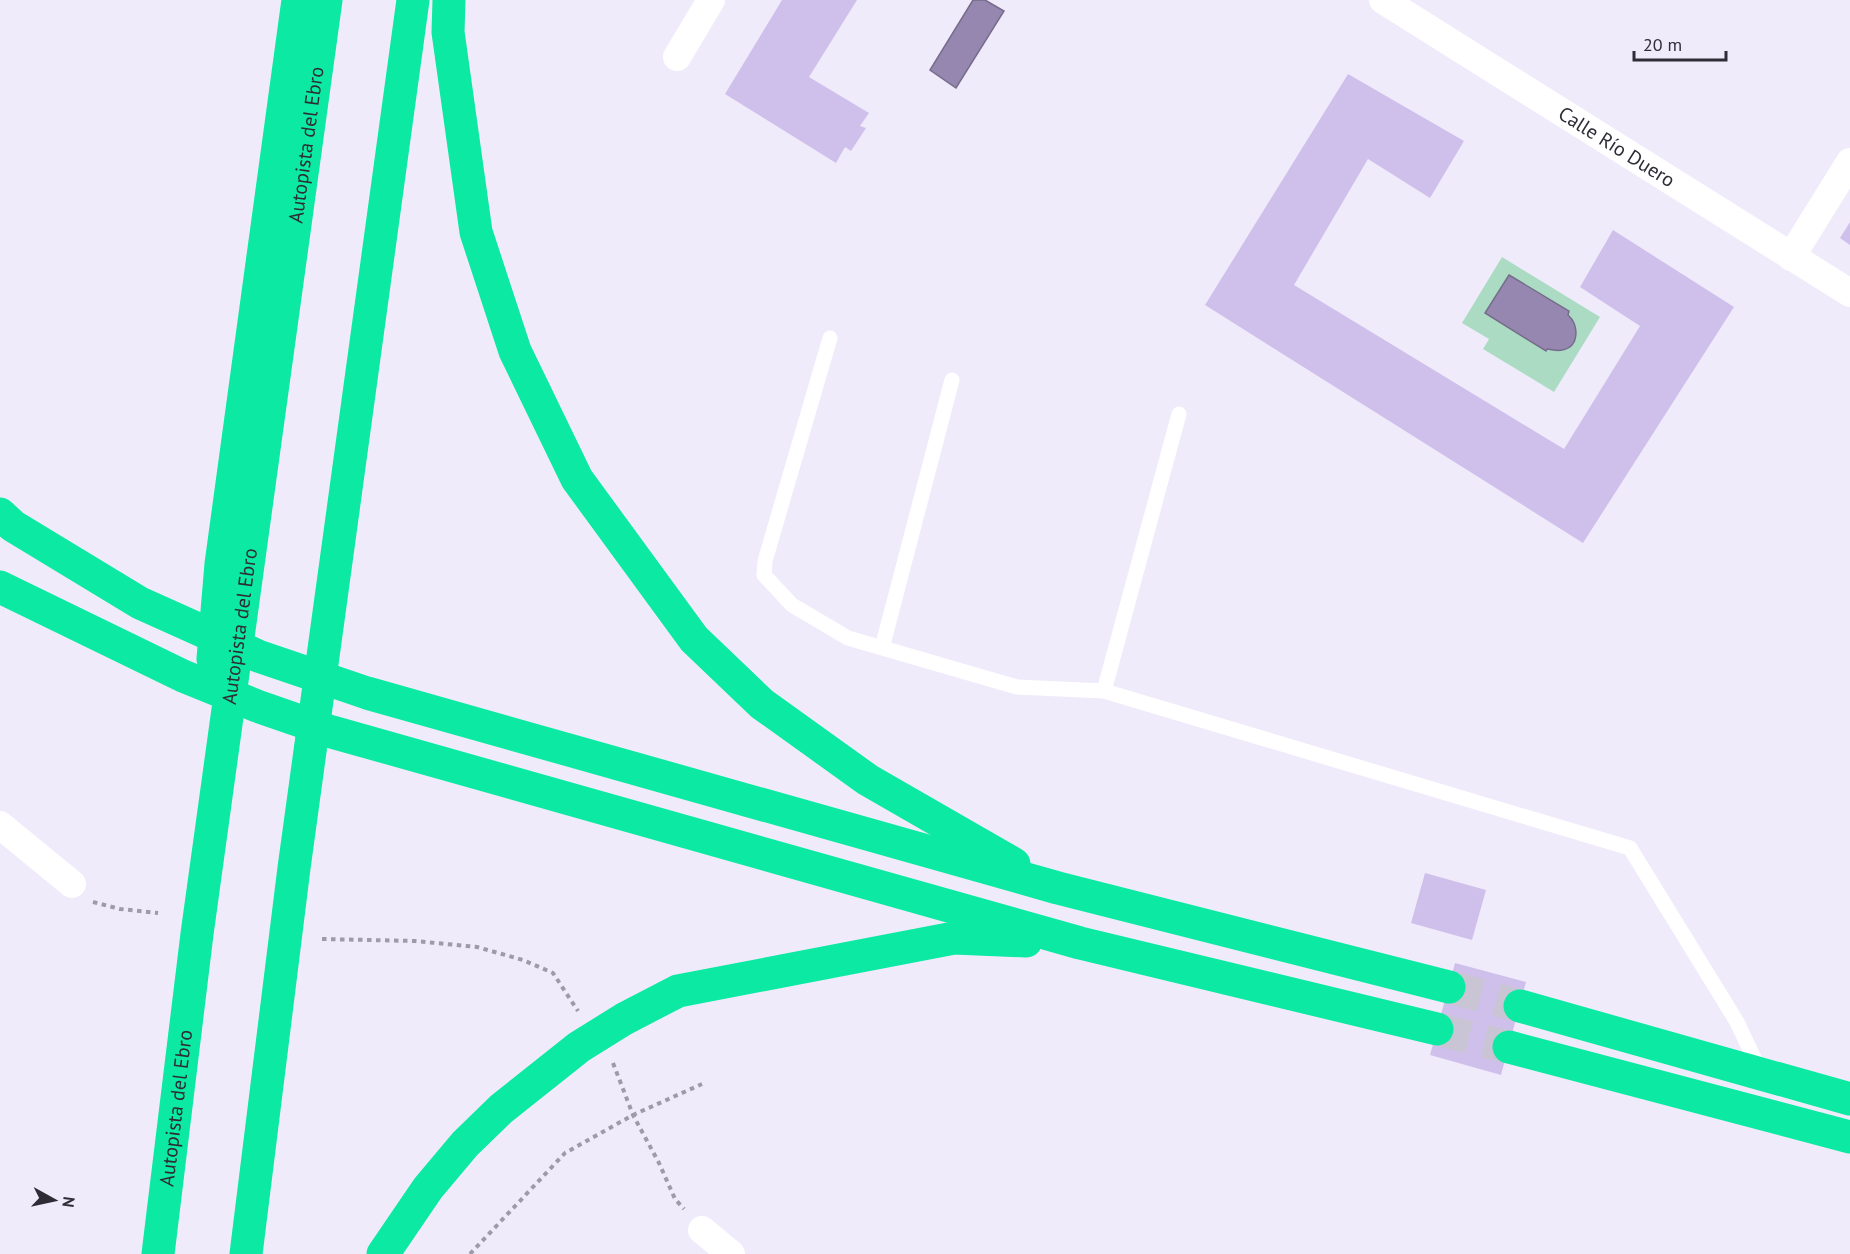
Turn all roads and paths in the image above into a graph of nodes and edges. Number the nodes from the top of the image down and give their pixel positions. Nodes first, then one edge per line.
1 (298, 0) edge
2 (326, 0) edge
3 (413, 0) edge
4 (449, 0) edge
5 (711, 0) edge
6 (1383, 0) edge
7 (677, 57) dead end
8 (1850, 162) edge
9 (1791, 257) junction
10 (1850, 293) edge
11 (830, 338) dead end
12 (952, 380) dead end
13 (1179, 414) dead end
14 (0, 514) edge
15 (0, 587) edge
16 (882, 648) junction
17 (1104, 691) junction
18 (0, 825) edge
19 (72, 884) joint
20 (1058, 888) junction
21 (158, 912) dead end
22 (197, 934) junction
23 (322, 939) dead end
24 (1080, 943) junction
25 (1449, 987) tunnel mouth
26 (1520, 1006) tunnel mouth
27 (579, 1011) dead end
28 (1437, 1029) tunnel mouth
29 (1509, 1047) tunnel mouth
30 (613, 1062) dead end
31 (1762, 1074) junction
32 (702, 1084) dead end
33 (1843, 1097) edge
34 (633, 1114) junction
35 (1836, 1133) edge
36 (702, 1230) joint
37 (158, 1254) edge
38 (246, 1254) edge
39 (383, 1254) edge
40 (470, 1254) edge
41 (731, 1254) edge

1 - 22 highway
2 - 22 highway, Autopista del Ebro
3 - 38 highway
4 - 20 highway
5 - 7 street
6 - 9 street, Calle Río Duero
8 - 9 street
9 - 10 street, Calle Río Duero
11 - 16 lane
12 - 16 lane
13 - 17 lane
14 - 20 highway
15 - 24 highway
16 - 17 lane
17 - 31 lane
18 - 19 street
19 - 21 path
20 - 25 highway
22 - 37 highway, Autopista del Ebro
23 - 27 path
24 - 28 highway
24 - 39 highway
26 - 31 highway
29 - 35 highway
30 - 34 path
31 - 33 highway
32 - 34 path
34 - 36 path
34 - 40 path
36 - 41 street

